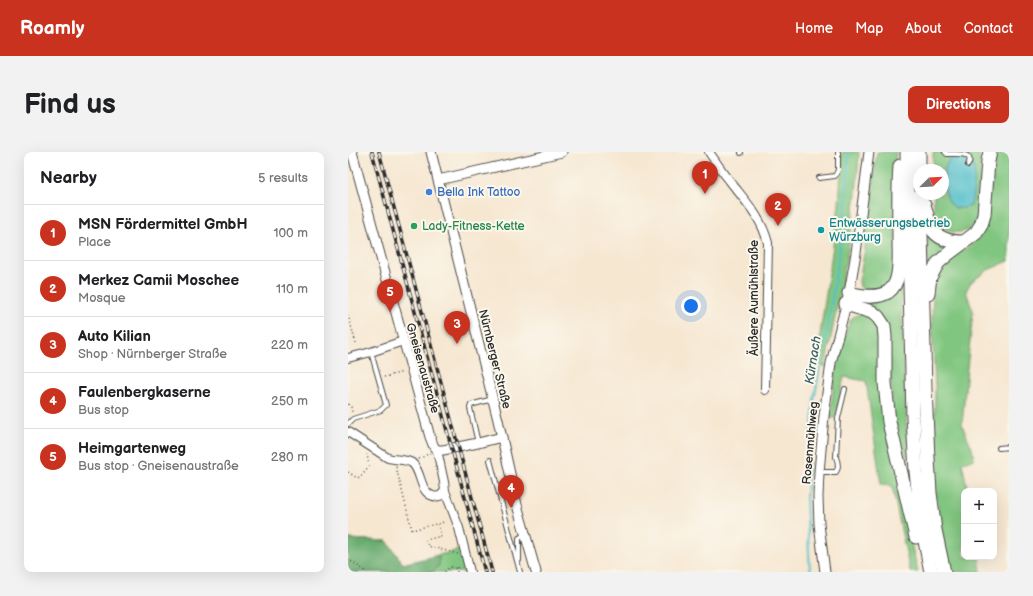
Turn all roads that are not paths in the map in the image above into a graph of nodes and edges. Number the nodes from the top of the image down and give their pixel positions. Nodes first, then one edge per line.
1 (352, 152) edge
2 (431, 152) edge
3 (562, 152) edge
4 (709, 152) edge
5 (838, 152) edge
6 (869, 152) edge
7 (919, 152) edge
8 (945, 152) edge
9 (990, 152) edge
10 (903, 153) edge
11 (919, 164) edge
12 (968, 165) dead end
13 (819, 178) dead end
14 (438, 180) junction
15 (920, 200) edge
16 (922, 200) edge
17 (963, 242) junction
18 (847, 299) junction
19 (923, 307) junction
20 (403, 341) junction
21 (371, 352) junction
22 (348, 358) edge
23 (845, 389) dead end
24 (765, 390) dead end
25 (493, 399) junction
26 (349, 423) edge
27 (348, 432) edge
28 (502, 437) junction
29 (478, 443) junction
30 (1009, 447) edge
31 (999, 448) dead end
32 (437, 450) junction
33 (490, 460) dead end
34 (819, 472) junction
35 (445, 491) junction
36 (526, 535) junction
37 (520, 570) edge
38 (470, 572) edge
39 (536, 572) edge
40 (824, 572) edge
41 (930, 572) edge
42 (944, 572) edge

1 - 20 street, Gneisenaustraße
2 - 14 street, Nürnberger Straße
3 - 14 street
4 - 24 street, Äußere Aumühlstraße
5 - 13 lane
6 - 18 street, Rosenmühlweg
7 - 11 highway
8 - 12 lane
9 - 17 highway
10 - 18 highway
10 - 41 highway
14 - 25 street, Nürnberger Straße
15 - 19 highway
16 - 17 highway
17 - 19 highway
18 - 34 street, Rosenmühlweg
18 - 41 highway
19 - 42 highway
20 - 21 street
20 - 32 street, Gneisenaustraße
21 - 22 street
21 - 26 lane
23 - 34 lane
25 - 28 street, Nürnberger Straße
25 - 29 lane
27 - 35 street
28 - 29 street
28 - 36 street, Nürnberger Straße
29 - 32 street
30 - 31 lane
32 - 35 street, Gneisenaustraße
33 - 37 lane
34 - 40 street, Rosenmühlweg
35 - 38 street, Gneisenaustraße
36 - 37 lane
36 - 39 street, Nürnberger Straße

